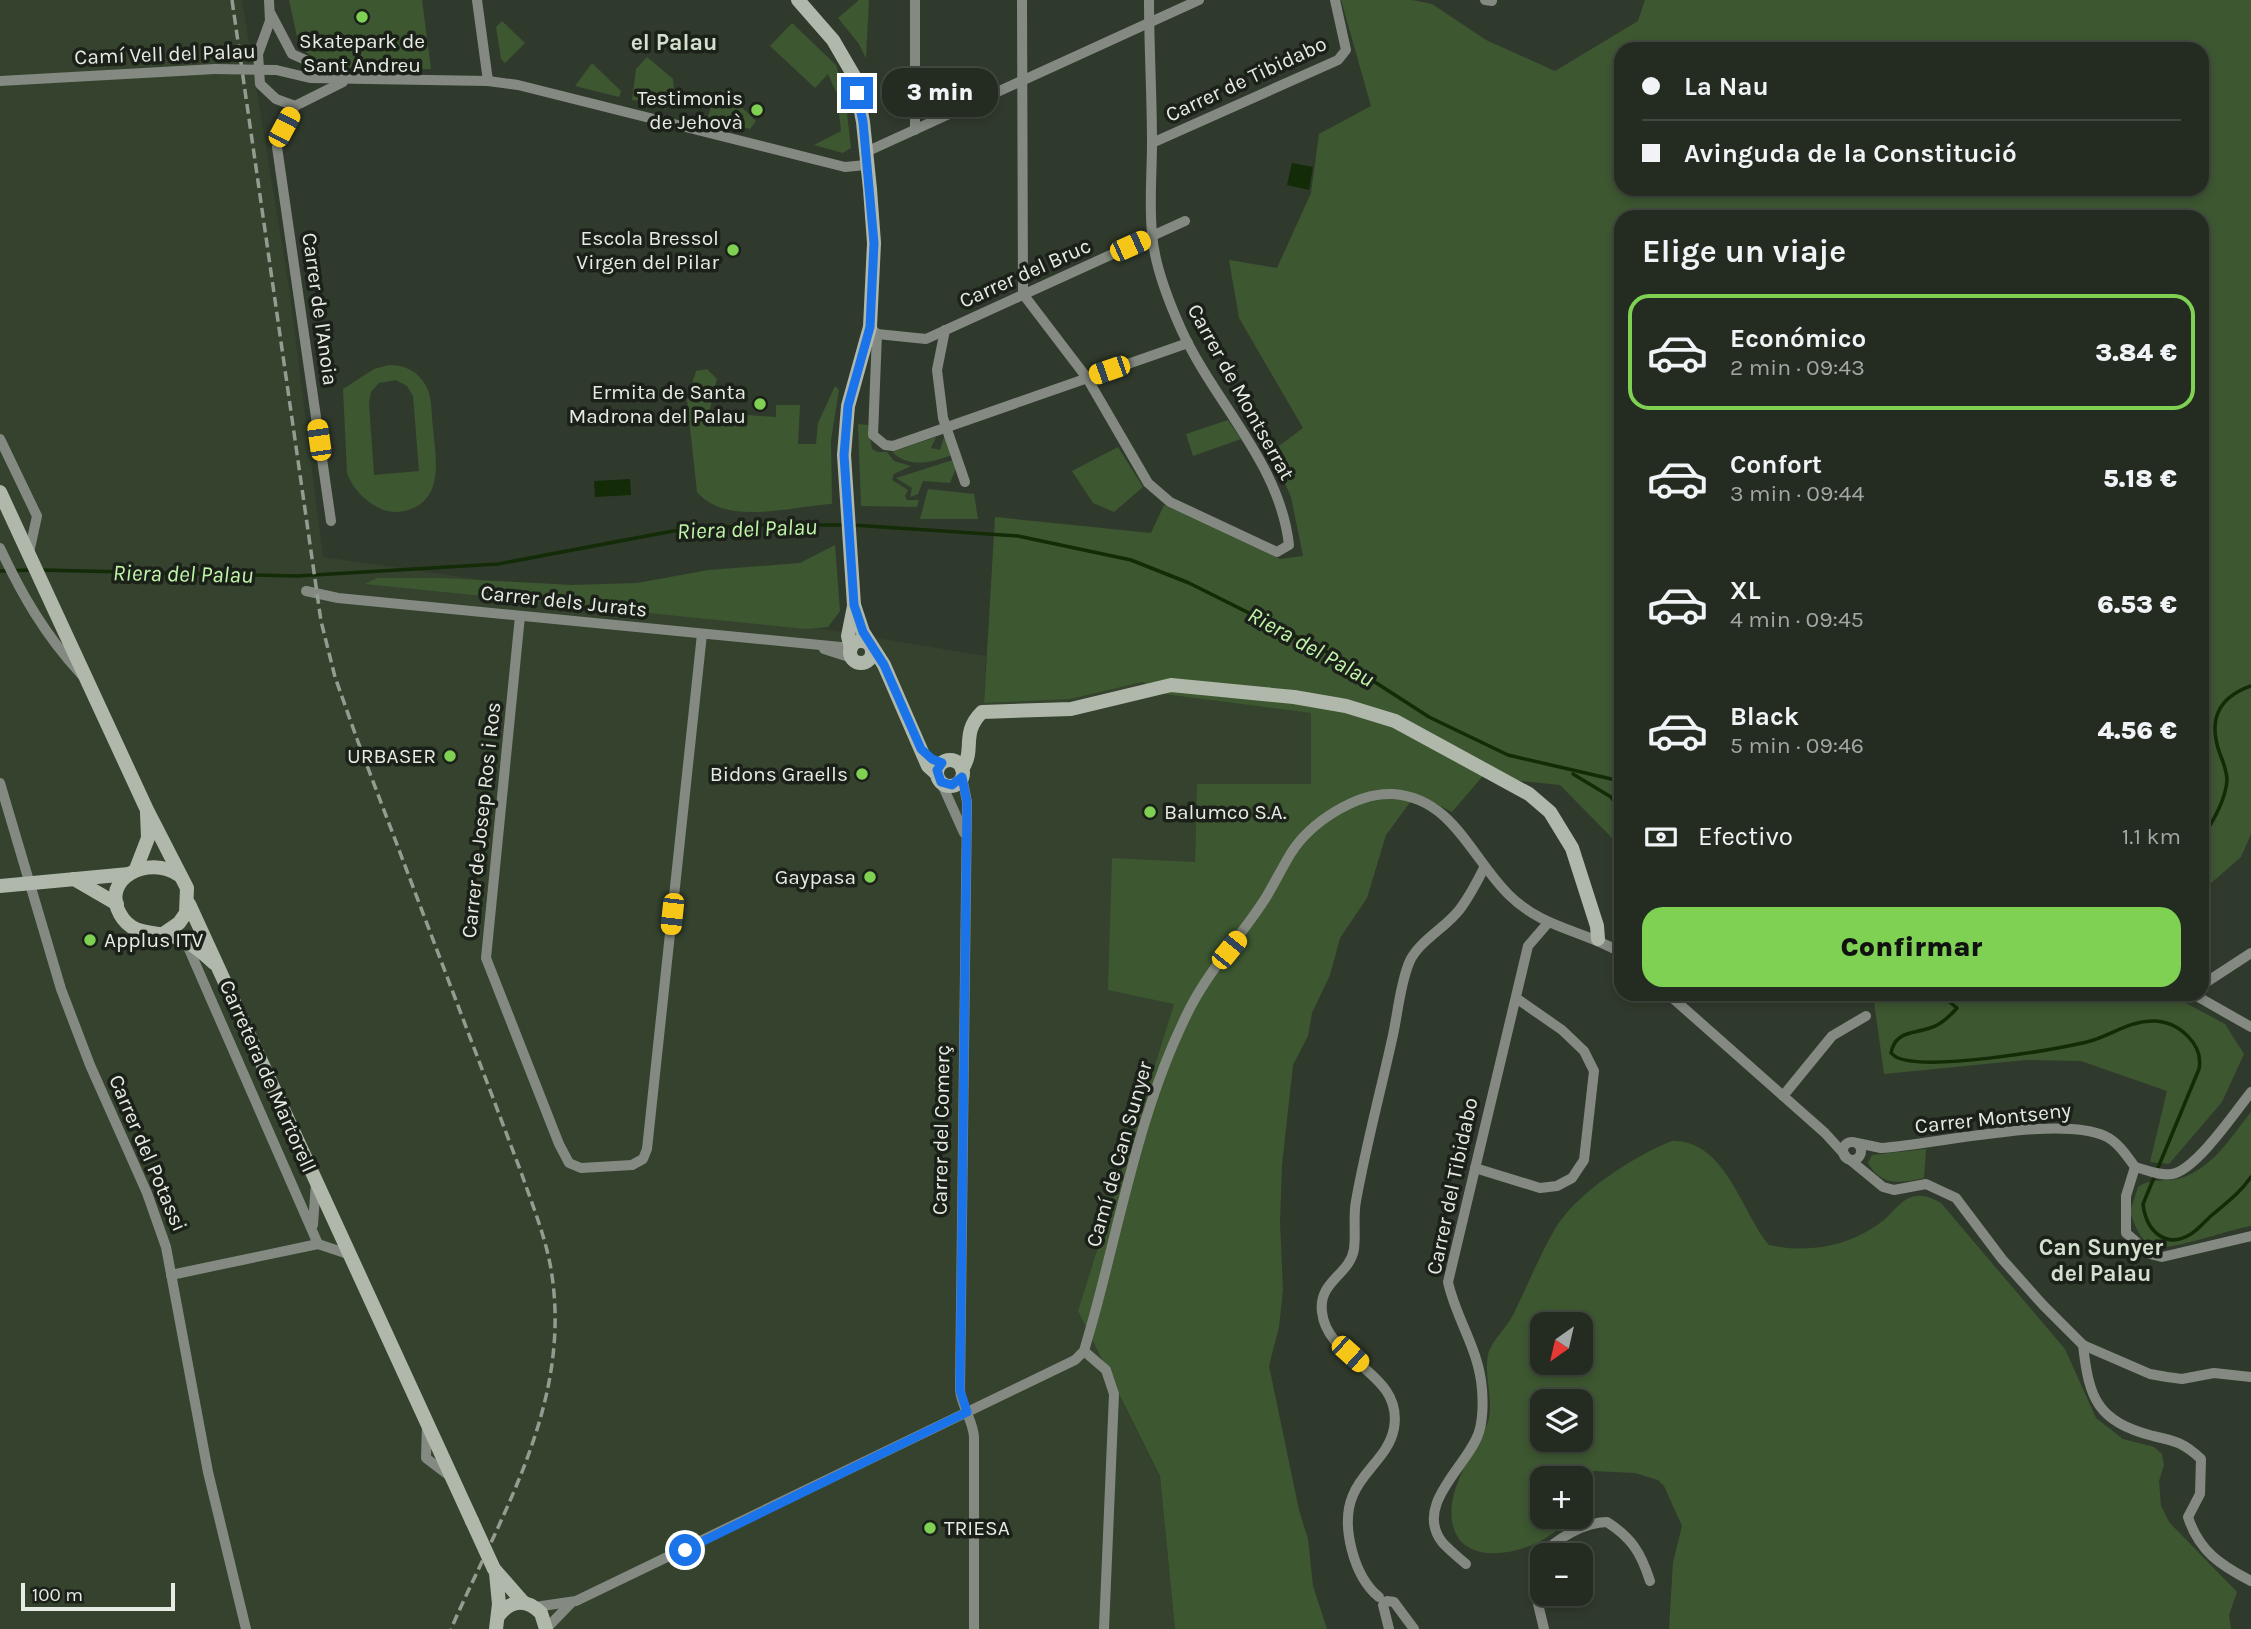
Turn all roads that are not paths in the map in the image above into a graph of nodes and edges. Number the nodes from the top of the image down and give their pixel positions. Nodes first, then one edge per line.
1 (477, 0) edge
2 (798, 0) edge
3 (915, 0) edge
4 (1022, 0) edge
5 (1149, 0) edge
6 (1199, 0) edge
7 (1335, 0) edge
8 (1485, 0) edge
9 (1492, 1) edge
10 (270, 6) edge
11 (1149, 22) junction
12 (349, 79) junction
13 (1023, 79) junction
14 (0, 80) edge
15 (488, 81) junction
16 (295, 106) junction
17 (915, 130) junction
18 (1152, 143) junction
19 (866, 159) junction
20 (1185, 221) dead end
21 (1152, 237) junction
22 (1023, 294) junction
23 (874, 330) junction
24 (945, 330) junction
25 (1188, 343) junction
26 (1087, 378) junction
27 (947, 426) junction
28 (0, 439) edge
29 (965, 482) dead end
30 (0, 492) edge
31 (331, 521) dead end
32 (0, 548) edge
33 (29, 553) junction
34 (306, 591) dead end
35 (854, 605) junction
36 (520, 616) junction
37 (702, 634) junction
38 (818, 647) junction
39 (870, 648) junction
40 (853, 651) junction
41 (86, 681) junction
42 (896, 691) junction
43 (949, 771) junction
44 (0, 783) edge
45 (147, 810) junction
46 (967, 846) junction
47 (1485, 868) junction
48 (132, 871) junction
49 (178, 875) junction
50 (74, 879) junction
51 (28, 884) junction
52 (0, 886) edge
53 (117, 904) junction
54 (189, 904) junction
55 (1547, 924) junction
56 (163, 934) junction
57 (1598, 939) junction
58 (185, 940) junction
59 (1614, 948) edge
60 (2251, 953) edge
61 (219, 968) junction
62 (2209, 980) edge
63 (1516, 998) junction
64 (1676, 1001) edge
65 (2205, 1001) edge
66 (1866, 1016) dead end
67 (2251, 1027) edge
68 (2251, 1092) edge
69 (1783, 1096) junction
70 (1825, 1133) junction
71 (1856, 1146) junction
72 (1847, 1157) junction
73 (2135, 1167) junction
74 (1475, 1168) junction
75 (1868, 1174) junction
76 (317, 1179) junction
77 (313, 1229) junction
78 (2251, 1236) edge
79 (318, 1244) junction
80 (351, 1255) junction
81 (171, 1275) junction
82 (2083, 1345) junction
83 (1084, 1351) junction
84 (2251, 1377) edge
85 (967, 1412) junction
86 (1555, 1543) edge
87 (1466, 1564) dead end
88 (495, 1572) junction
89 (1650, 1581) dead end
90 (2251, 1581) edge
91 (1383, 1601) junction
92 (571, 1603) junction
93 (530, 1605) junction
94 (1538, 1606) edge
95 (497, 1622) edge
96 (246, 1629) edge
97 (546, 1629) edge
98 (974, 1629) edge
99 (1104, 1629) edge
100 (1389, 1629) edge
101 (1414, 1629) edge
102 (1544, 1629) edge

1 - 15 street
2 - 19 street
3 - 17 street
4 - 13 street
5 - 11 street, Carrer de Montserrat
6 - 11 street
7 - 18 street, Carrer de Tibidabo
8 - 9 street
10 - 12 street
10 - 16 street
11 - 13 street
11 - 18 street, Carrer de Montserrat
12 - 14 street, Camí Vell del Palau, bridge
12 - 15 street, Camí Vell del Palau
12 - 16 street
13 - 17 street
13 - 22 street
15 - 19 street, Camí Vell del Palau
16 - 31 street, Carrer de l'Anoia
17 - 19 street
18 - 21 street, Carrer de Montserrat
19 - 23 street
20 - 21 street, Carrer del Bruc
21 - 22 street, Carrer del Bruc
21 - 25 street, Carrer de Montserrat
22 - 24 street, Carrer del Bruc
22 - 26 street
23 - 24 street, Carrer del Bruc
23 - 27 street
23 - 35 street
24 - 27 street
25 - 26 street
25 - 26 street, Carrer de Montserrat
26 - 27 street
27 - 29 street
28 - 33 street
30 - 33 street, Carretera de Martorell
32 - 41 street, Carretera de Martorell
33 - 41 street, Carretera de Martorell
34 - 36 street, Carrer dels Jurats
35 - 39 street, Carrer del Comerç
35 - 40 street
36 - 37 street, Carrer dels Jurats
36 - 37 street, Carrer de Josep Ros i Ros
37 - 38 street, Carrer dels Jurats
38 - 40 street, Carrer dels Jurats
38 - 40 street, Carrer dels Jurats
39 - 40 street
39 - 42 street, Carrer del Comerç
40 - 42 street, Carrer del Comerç
41 - 45 street, Carretera de Martorell
42 - 43 street, Carrer del Comerç
43 - 46 street, Carrer del Comerç
43 - 46 street, Carrer del Comerç
43 - 57 street, Carrer del Comerç
44 - 51 street, Carrer del Potassi
45 - 48 street, Carretera de Martorell
45 - 49 street, Carretera de Martorell
46 - 85 street, Carrer del Comerç
47 - 55 street
47 - 83 street, Camí de Can Sunyer
47 - 91 street
48 - 49 street
48 - 50 street
48 - 53 street, Carretera de Martorell
49 - 54 street, Carretera de Martorell
50 - 51 street
50 - 53 street
51 - 52 street
51 - 81 street, Carrer del Potassi
53 - 56 street, Carretera de Martorell
54 - 56 street
54 - 61 street, Carretera de Martorell
55 - 57 street
55 - 63 street, Carrer del Tibidabo
56 - 58 street, Carretera de Martorell
57 - 59 street
58 - 61 street, Carretera de Martorell
58 - 77 street, Carretera de Martorell
60 - 62 street
61 - 76 street, Carretera de Martorell
63 - 74 street, Carrer del Tibidabo
63 - 74 street
64 - 69 street
65 - 67 street
66 - 69 street
68 - 73 street
69 - 70 street
70 - 71 street
70 - 72 street
71 - 72 street, Carrer Montseny
71 - 72 street
71 - 73 street, Carrer Montseny
71 - 75 street
72 - 75 street
73 - 78 street
74 - 87 street, Carrer del Tibidabo
75 - 82 street
76 - 77 street, Carretera de Martorell
76 - 80 street, Carretera de Martorell
77 - 79 street, Carretera de Martorell
79 - 80 street
79 - 81 street
80 - 88 street, Carretera de Martorell, bridge
81 - 96 street, Carrer del Potassi
82 - 84 street
82 - 90 street
83 - 85 street
83 - 99 street
85 - 92 street
85 - 98 street, Carrer del Comerç
86 - 89 street
88 - 93 street, Carretera de Martorell
88 - 95 street, Carretera de Martorell
91 - 100 street
91 - 101 street
92 - 93 street
92 - 97 street
93 - 95 street, Carretera de Martorell
93 - 97 street, Carretera de Martorell
94 - 102 street

